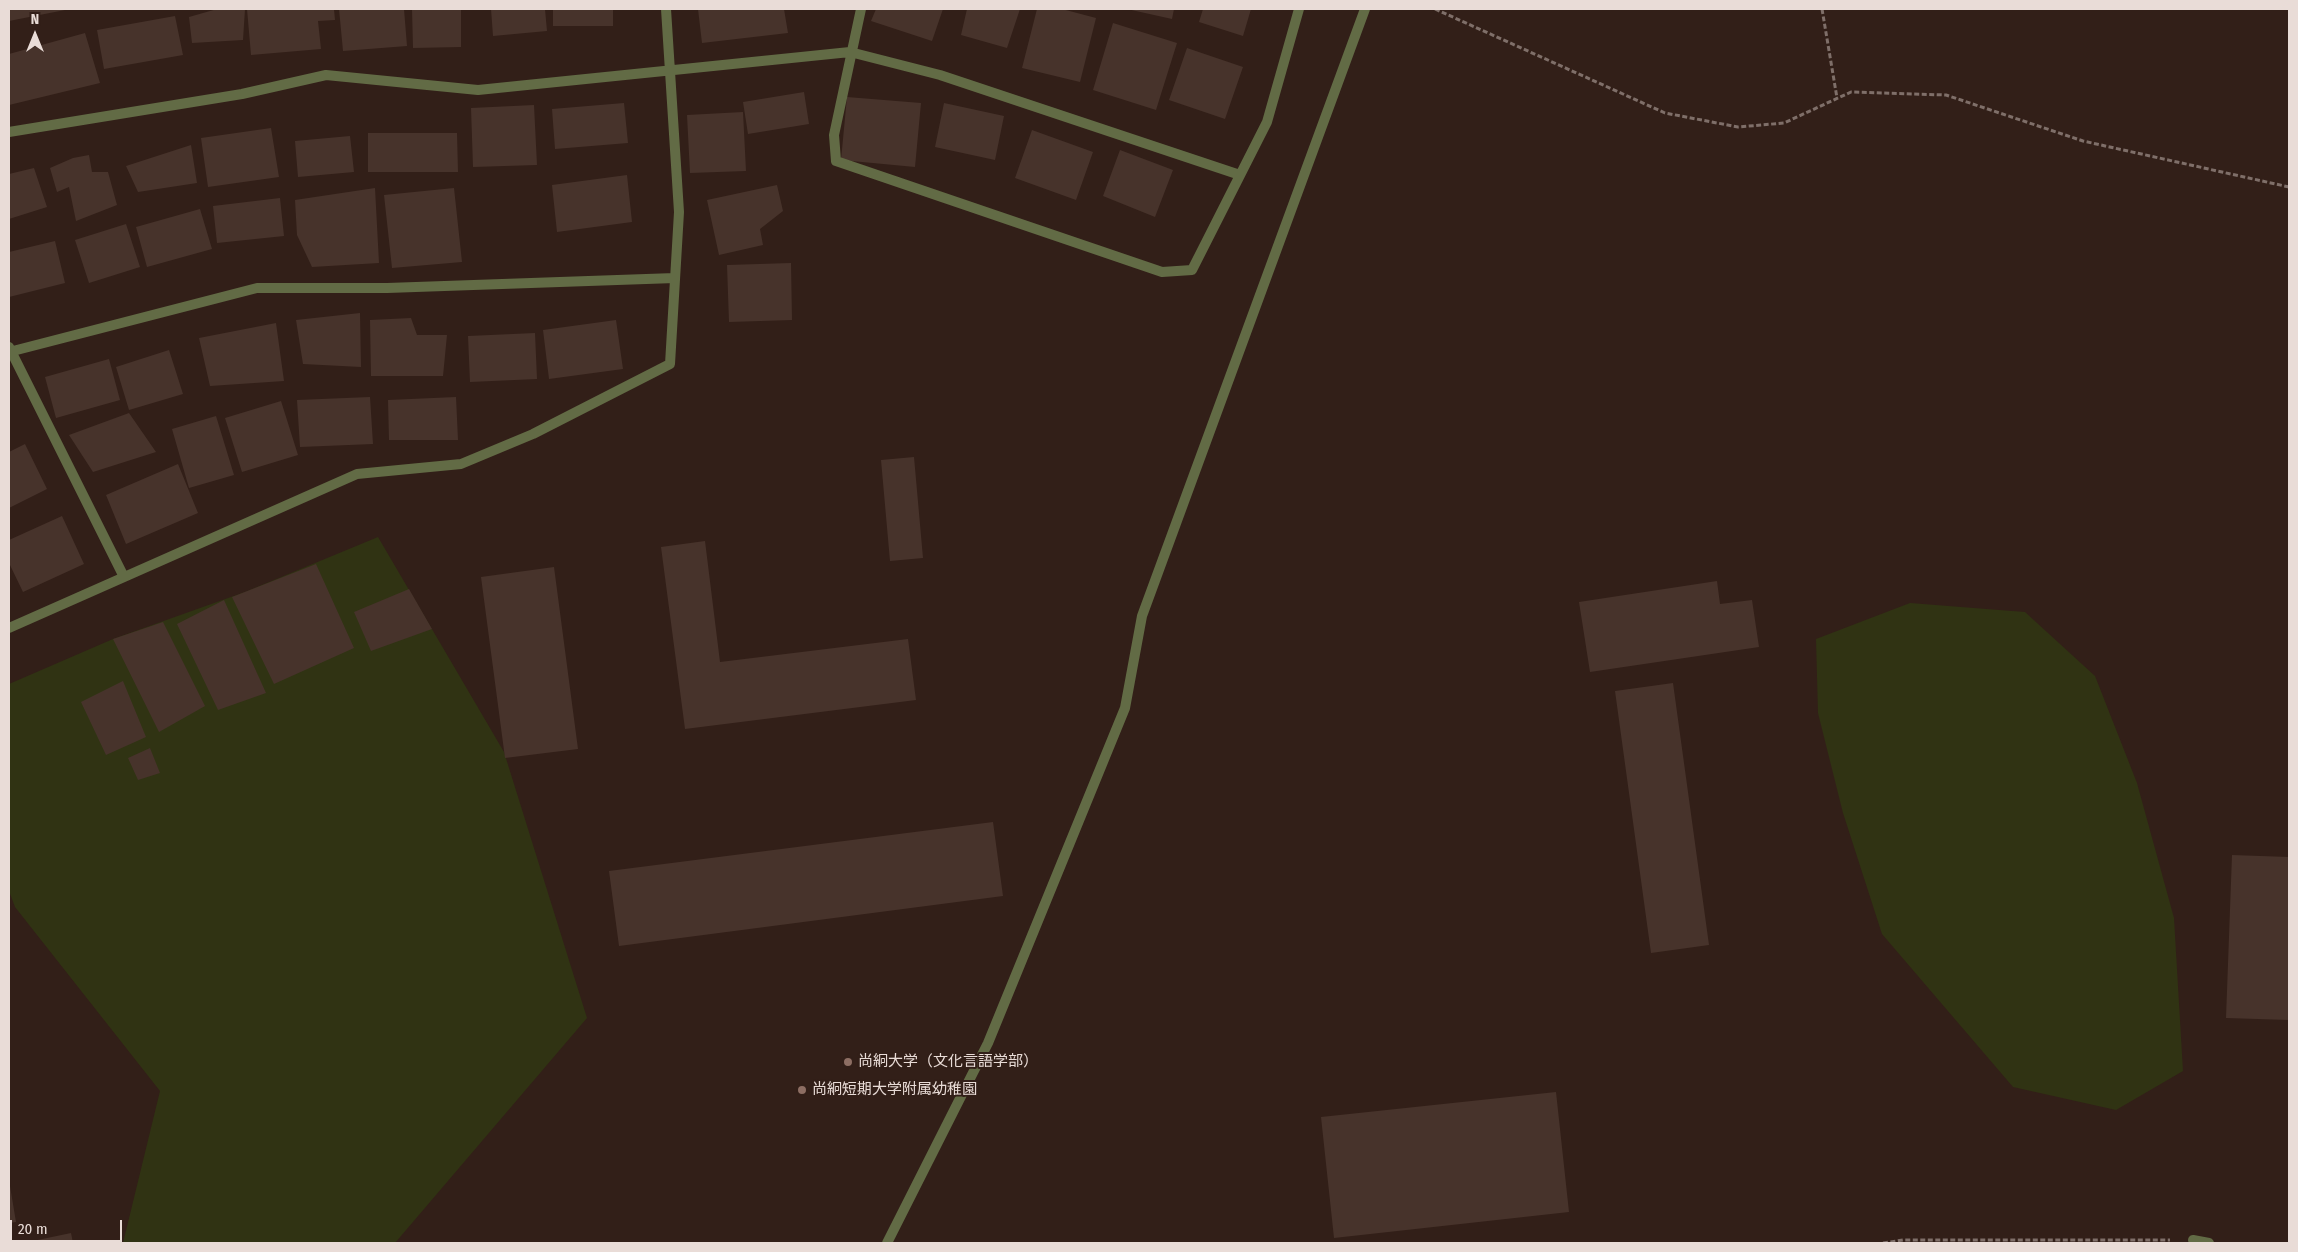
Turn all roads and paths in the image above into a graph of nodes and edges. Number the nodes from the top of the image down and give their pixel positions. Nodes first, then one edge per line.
1 (666, 9) edge
2 (860, 9) edge
3 (1299, 9) edge
4 (1365, 9) edge
5 (1435, 9) edge
6 (1822, 9) edge
7 (850, 52) junction
8 (670, 72) junction
9 (1837, 98) junction
10 (9, 132) edge
11 (1240, 175) junction
12 (2289, 186) edge
13 (675, 278) junction
14 (9, 350) edge
15 (124, 577) junction
16 (9, 628) edge
17 (2193, 1240) joint
18 (888, 1243) edge
19 (1883, 1243) edge
20 (2209, 1243) edge

1 - 8 street
2 - 7 street
3 - 11 street
4 - 18 street
5 - 9 path
6 - 9 path
7 - 8 street
7 - 11 street
7 - 11 street
8 - 10 street
8 - 13 street
9 - 12 path
13 - 14 street
13 - 15 street
14 - 15 street
15 - 16 street
17 - 19 path
17 - 20 street

